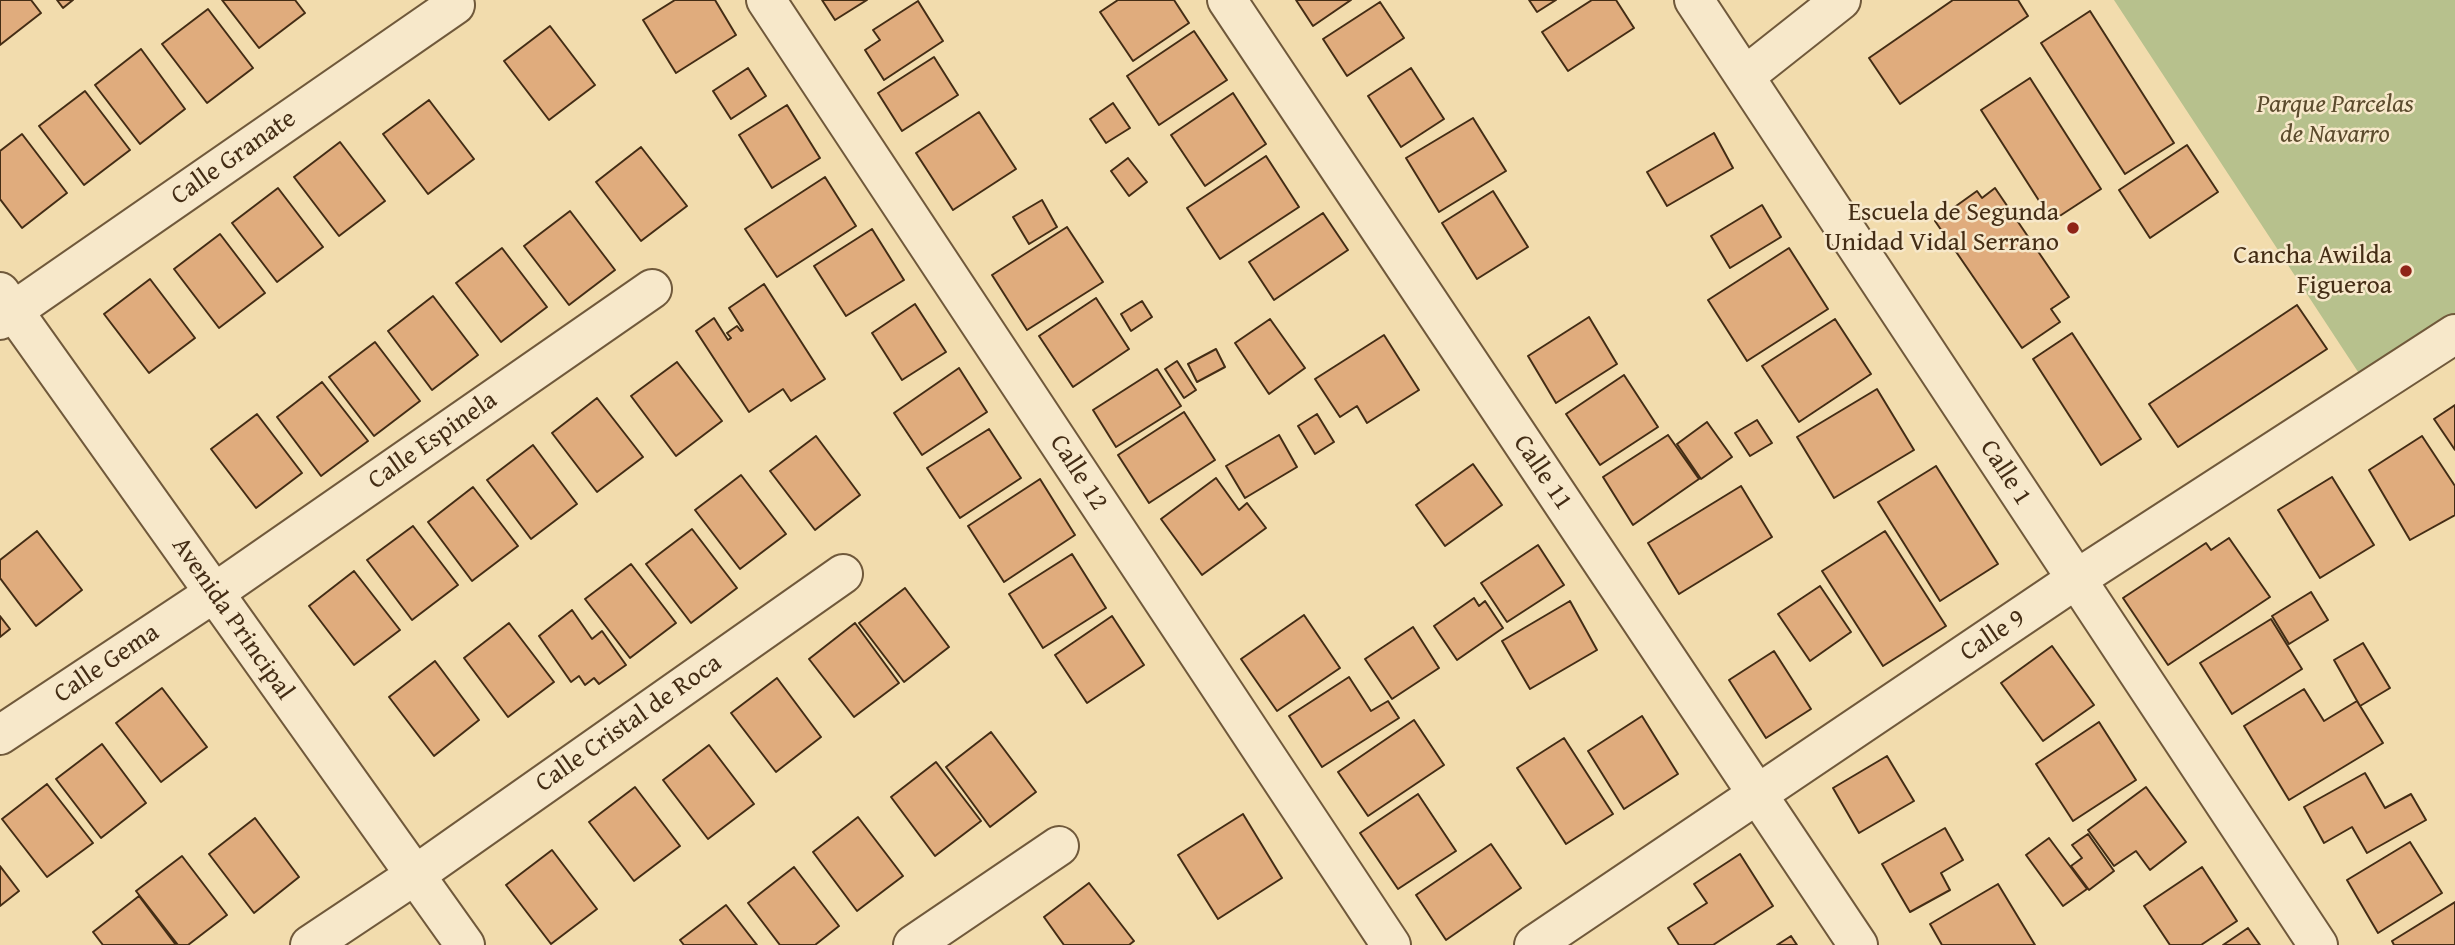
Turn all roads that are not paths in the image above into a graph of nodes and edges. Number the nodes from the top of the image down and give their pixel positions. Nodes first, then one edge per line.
1 (766, 0) edge
2 (1227, 0) edge
3 (1694, 0) edge
4 (1840, 0) edge
5 (454, 5) dead end
6 (1745, 76) junction
7 (652, 289) dead end
8 (4, 308) edge
9 (2455, 334) edge
10 (843, 574) dead end
11 (2075, 580) junction
12 (214, 593) junction
13 (0, 735) edge
14 (1758, 796) junction
15 (1059, 846) dead end
16 (415, 875) junction
17 (310, 945) edge
18 (465, 945) edge
19 (913, 945) edge
20 (1391, 945) edge
21 (1534, 945) edge
22 (1858, 945) edge
23 (2318, 945) edge

1 - 20 street, Calle 12
2 - 14 street, Calle 11
3 - 6 street, Calle 1
4 - 6 street
5 - 8 street, Calle Granate
6 - 11 street, Calle 1
7 - 12 street, Calle Espinela
8 - 12 street, Avenida Principal
9 - 11 street, Calle 9
10 - 16 street, Calle Cristal de Roca
11 - 14 street, Calle 9
11 - 23 street, Calle 1
12 - 13 street, Calle Gema
12 - 16 street, Avenida Principal
14 - 21 street, Calle 9
14 - 22 street, Calle 11
15 - 19 street
16 - 17 street, Calle Cristal de Roca
16 - 18 street, Avenida Principal

